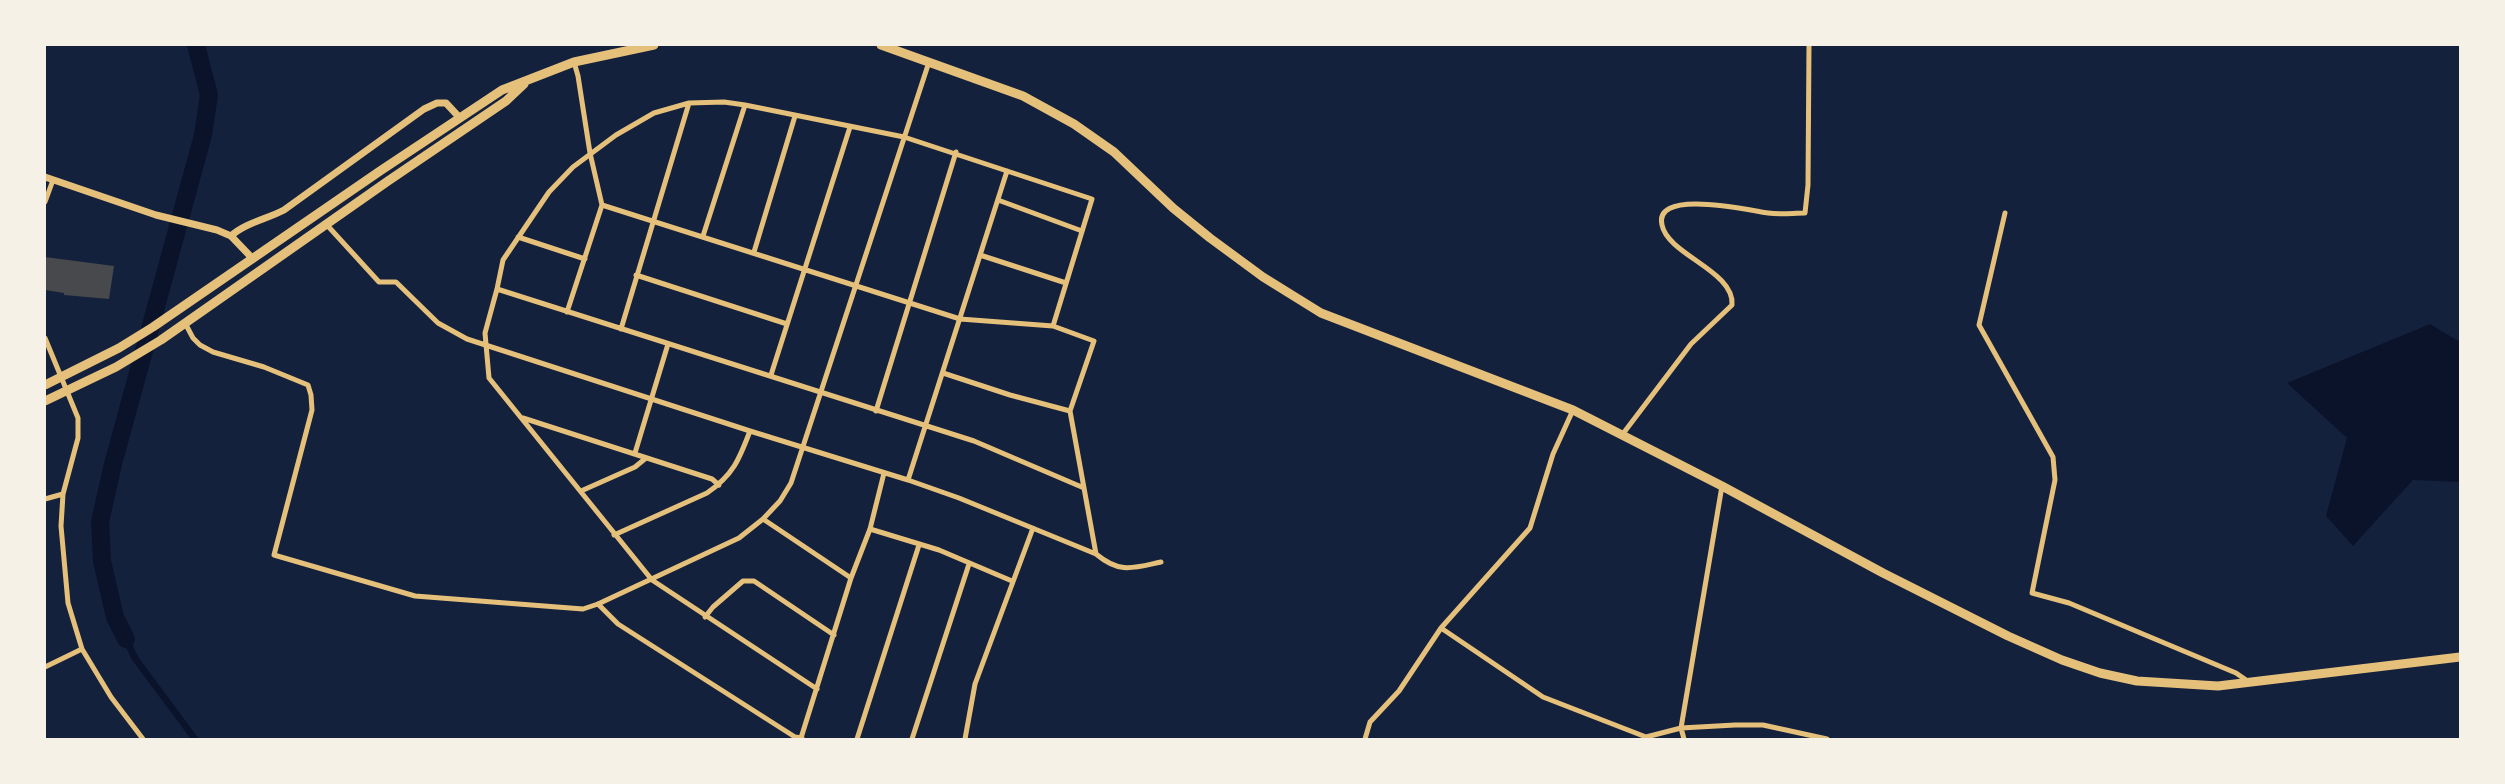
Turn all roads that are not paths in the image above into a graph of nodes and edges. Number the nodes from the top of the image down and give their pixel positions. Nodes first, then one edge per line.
1 (654, 45) edge
2 (881, 45) edge
3 (1809, 45) edge
4 (573, 62) junction
5 (929, 62) junction
6 (526, 82) junction
7 (689, 103) junction
8 (745, 105) junction
9 (795, 116) junction
10 (459, 117) junction
11 (850, 127) junction
12 (904, 137) junction
13 (957, 152) junction
14 (590, 153) junction
15 (1007, 171) junction
16 (49, 178) edge
17 (998, 200) junction
18 (45, 202) edge
19 (602, 205) junction
20 (2005, 213) dead end
21 (652, 220) junction
22 (326, 224) junction
23 (1082, 231) junction
24 (231, 236) junction
25 (703, 236) junction
26 (518, 237) junction
27 (754, 252) junction
28 (981, 255) junction
29 (253, 259) junction
30 (585, 259) junction
31 (805, 270) junction
32 (636, 275) junction
33 (1066, 283) junction
34 (855, 285) junction
35 (497, 289) junction
36 (910, 303) junction
37 (567, 312) junction
38 (960, 319) junction
39 (185, 323) junction
40 (787, 324) junction
41 (1053, 326) junction
42 (621, 329) junction
43 (45, 338) edge
44 (668, 344) junction
45 (485, 345) junction
46 (943, 373) junction
47 (771, 375) junction
48 (63, 377) junction
49 (45, 385) edge
50 (68, 390) junction
51 (822, 393) junction
52 (652, 399) junction
53 (45, 401) edge
54 (1573, 410) junction
55 (876, 411) junction
56 (1070, 411) junction
57 (523, 418) junction
58 (926, 427) junction
59 (750, 431) junction
60 (1622, 435) junction
61 (804, 448) junction
62 (635, 453) junction
63 (646, 458) junction
64 (884, 473) junction
65 (908, 480) junction
66 (719, 485) junction
67 (1722, 486) junction
68 (1084, 488) junction
69 (581, 491) junction
70 (63, 494) junction
71 (45, 499) edge
72 (763, 519) junction
73 (1033, 528) junction
74 (870, 529) junction
75 (614, 535) junction
76 (919, 545) junction
77 (1096, 555) junction
78 (1161, 562) dead end
79 (969, 564) junction
80 (851, 579) junction
81 (652, 580) junction
82 (1012, 581) junction
83 (598, 604) junction
84 (705, 616) junction
85 (1441, 628) junction
86 (834, 635) junction
87 (82, 649) junction
88 (2460, 657) edge
89 (45, 667) edge
90 (2251, 683) junction
91 (817, 689) junction
92 (1681, 728) junction
93 (143, 739) edge
94 (802, 739) edge
95 (857, 739) edge
96 (912, 739) edge
97 (965, 739) edge
98 (1365, 739) edge
99 (1684, 739) edge
100 (1827, 739) edge

1 - 4 main road
2 - 5 main road
3 - 60 street
4 - 6 main road
4 - 14 street
5 - 12 street
5 - 54 main road
6 - 10 main road
6 - 22 main road
7 - 8 street
7 - 14 street
7 - 21 street
8 - 9 street
8 - 25 street
9 - 11 street
9 - 27 street
10 - 24 street
10 - 29 main road
11 - 12 street
11 - 31 street
12 - 13 street
12 - 34 street
13 - 15 street
13 - 36 street
14 - 19 street
14 - 26 street
15 - 17 street
15 - 23 street
16 - 18 street
16 - 24 street
17 - 23 street
17 - 28 street
19 - 21 street
19 - 30 street
20 - 90 street
21 - 25 street
21 - 32 street
22 - 39 main road
22 - 45 street
23 - 33 street
24 - 29 street
25 - 27 street
26 - 30 street
26 - 35 street
27 - 31 street
28 - 33 street
28 - 38 street
29 - 48 main road
30 - 37 street
31 - 34 street
31 - 40 street
32 - 40 street
32 - 42 street
33 - 41 street
34 - 36 street
34 - 51 street
35 - 37 street
35 - 45 street
36 - 38 street
36 - 55 street
37 - 42 street
38 - 41 street
38 - 46 street
39 - 50 main road
39 - 83 street
40 - 47 street
41 - 56 street
42 - 44 street
43 - 48 street
44 - 47 street
44 - 52 street
45 - 52 street
45 - 57 street
46 - 56 street
46 - 58 street
47 - 51 street
48 - 49 main road
48 - 50 street
50 - 53 main road
50 - 70 street
51 - 55 street
51 - 61 street
52 - 59 street
52 - 62 street
54 - 60 main road
54 - 85 street
55 - 58 street
56 - 68 street
57 - 62 street
57 - 69 street
58 - 65 street
58 - 68 street
59 - 61 street
59 - 66 street
60 - 67 main road
61 - 64 street
61 - 72 street
62 - 63 street
63 - 66 street
63 - 69 street
64 - 65 street
64 - 74 street
65 - 73 street
66 - 75 street
67 - 90 main road
67 - 92 street
68 - 77 street
69 - 75 street
70 - 71 street
70 - 87 street
72 - 80 street
72 - 81 street
73 - 77 street
73 - 82 street
74 - 76 street
74 - 80 street
75 - 81 street
76 - 79 street
76 - 95 street
77 - 78 street
79 - 82 street
79 - 96 street
80 - 86 street
81 - 83 street
81 - 84 street
82 - 97 street
83 - 94 street
84 - 86 street
84 - 91 street
85 - 92 street
85 - 98 street
86 - 91 street
87 - 89 street
87 - 93 street
88 - 90 main road
91 - 94 street
92 - 99 street
92 - 100 street

